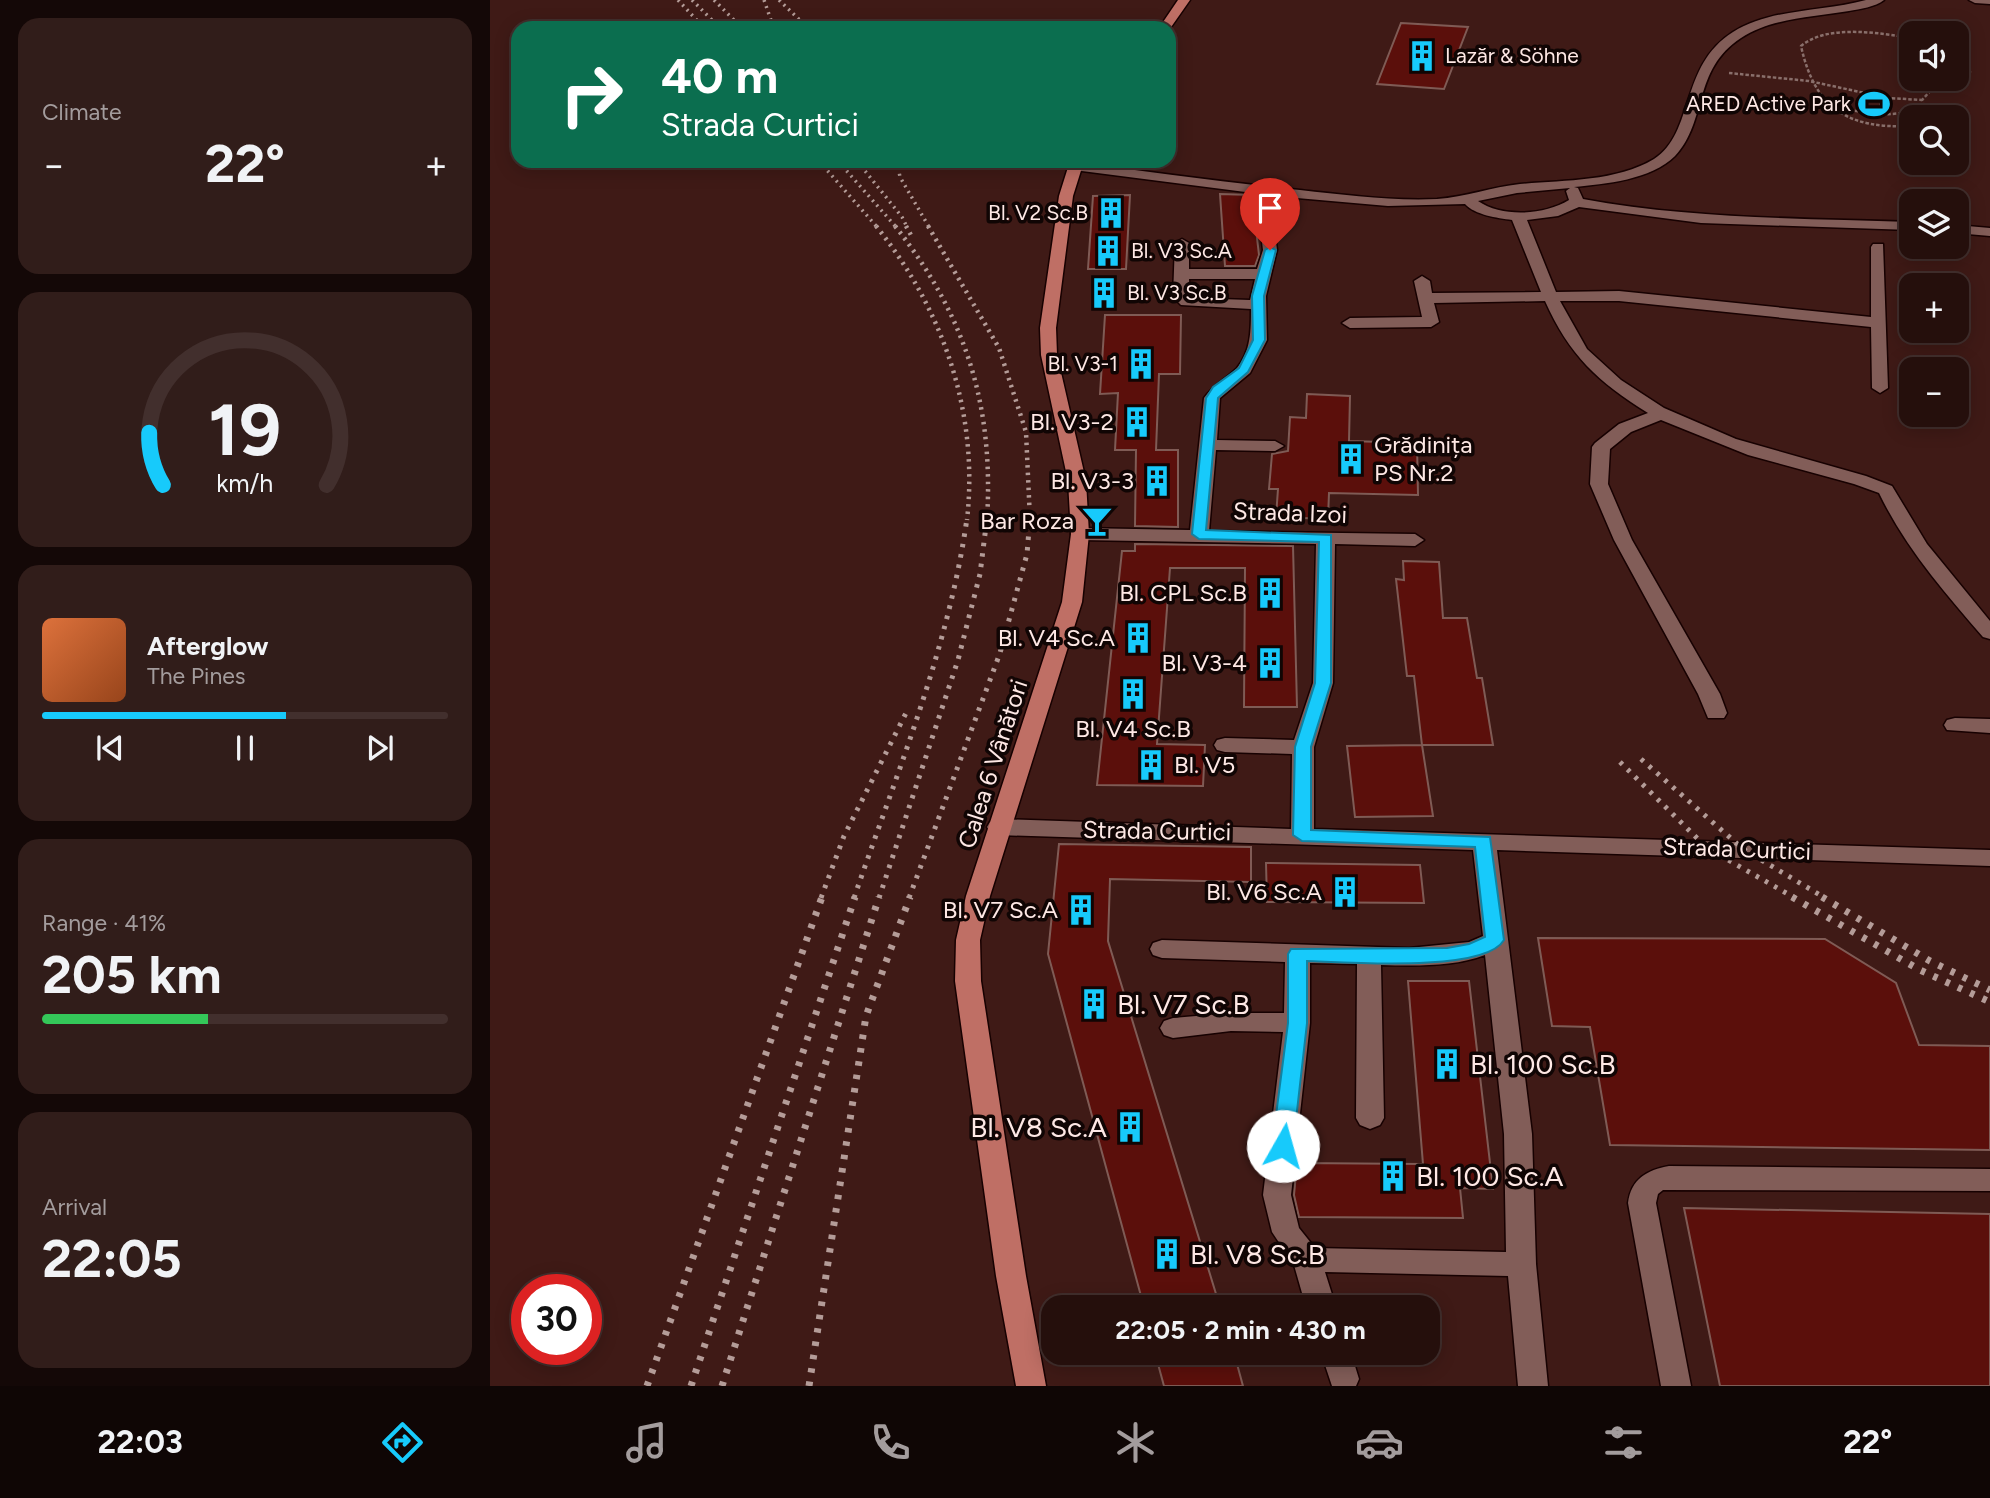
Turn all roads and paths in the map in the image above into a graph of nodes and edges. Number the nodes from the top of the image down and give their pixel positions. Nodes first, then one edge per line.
1 (1184, 0) edge
2 (1878, 0) edge
3 (1975, 0) edge
4 (1990, 1) edge
5 (1170, 21) edge
6 (1899, 37) edge
7 (1704, 70) junction
8 (1809, 81) junction
9 (1930, 91) edge
10 (1882, 97) junction
11 (1922, 100) junction
12 (1923, 105) edge
13 (1832, 107) junction
14 (1889, 114) junction
15 (1899, 114) edge
16 (1899, 126) edge
17 (1074, 168) edge
18 (1104, 168) edge
19 (1561, 185) junction
20 (1269, 191) junction
21 (1471, 199) junction
22 (1577, 202) junction
23 (1518, 217) junction
24 (1899, 226) edge
25 (1969, 230) edge
26 (1990, 232) edge
27 (1182, 243) dead end
28 (1878, 247) dead end
29 (1181, 274) junction
30 (1264, 274) junction
31 (1422, 281) dead end
32 (1551, 297) junction
33 (1427, 298) junction
34 (1259, 305) junction
35 (1350, 323) dead end
36 (1879, 323) junction
37 (1880, 387) dead end
38 (1660, 414) junction
39 (1209, 445) junction
40 (1275, 446) dead end
41 (1080, 534) junction
42 (1199, 534) junction
43 (1326, 538) junction
44 (1415, 540) dead end
45 (1990, 633) edge
46 (1716, 713) dead end
47 (1955, 725) dead end
48 (1990, 726) edge
49 (1225, 745) dead end
50 (1303, 747) junction
51 (998, 827) junction
52 (1302, 835) junction
53 (1484, 841) junction
54 (1990, 858) edge
55 (1495, 940) junction
56 (1162, 949) dead end
57 (1298, 954) junction
58 (1368, 956) junction
59 (1297, 1023) junction
60 (1173, 1028) dead end
61 (1370, 1118) dead end
62 (1990, 1180) edge
63 (1307, 1261) junction
64 (1521, 1264) junction
65 (1317, 1295) edge
66 (1031, 1386) edge
67 (1534, 1386) edge
68 (1676, 1386) edge

1 - 5 main road
2 - 7 street
3 - 4 street
6 - 8 path
7 - 8 path
7 - 19 street
8 - 10 path
8 - 13 path
9 - 11 path
10 - 11 path
10 - 14 path
11 - 12 path
13 - 14 path
13 - 16 path
14 - 15 path
17 - 41 main road, Calea 6 Vânători
18 - 20 street
19 - 21 street
19 - 22 street
20 - 21 street
20 - 30 street
21 - 23 street
22 - 23 street
22 - 24 street
23 - 32 street
25 - 26 street
27 - 29 street
28 - 36 street
29 - 30 street
29 - 34 street
30 - 34 street
31 - 33 street
32 - 33 street
32 - 36 street
32 - 38 street
33 - 35 street
34 - 39 street
36 - 37 street
38 - 45 street
38 - 46 street
39 - 40 street
39 - 42 street
41 - 42 street, Strada Izoi
41 - 51 main road, Calea 6 Vânători
42 - 43 street, Strada Izoi
43 - 44 street, Strada Izoi
43 - 50 street
47 - 48 street
49 - 50 street
50 - 52 street
51 - 52 street, Strada Curtici
51 - 66 main road, Calea 6 Vânători
52 - 53 street, Strada Curtici
53 - 54 street, Strada Curtici
53 - 55 street
55 - 58 street
55 - 64 street
56 - 57 street
57 - 58 street
57 - 59 street
58 - 61 street
59 - 60 street
59 - 63 street
62 - 68 street
63 - 64 street
63 - 65 street
64 - 67 street

